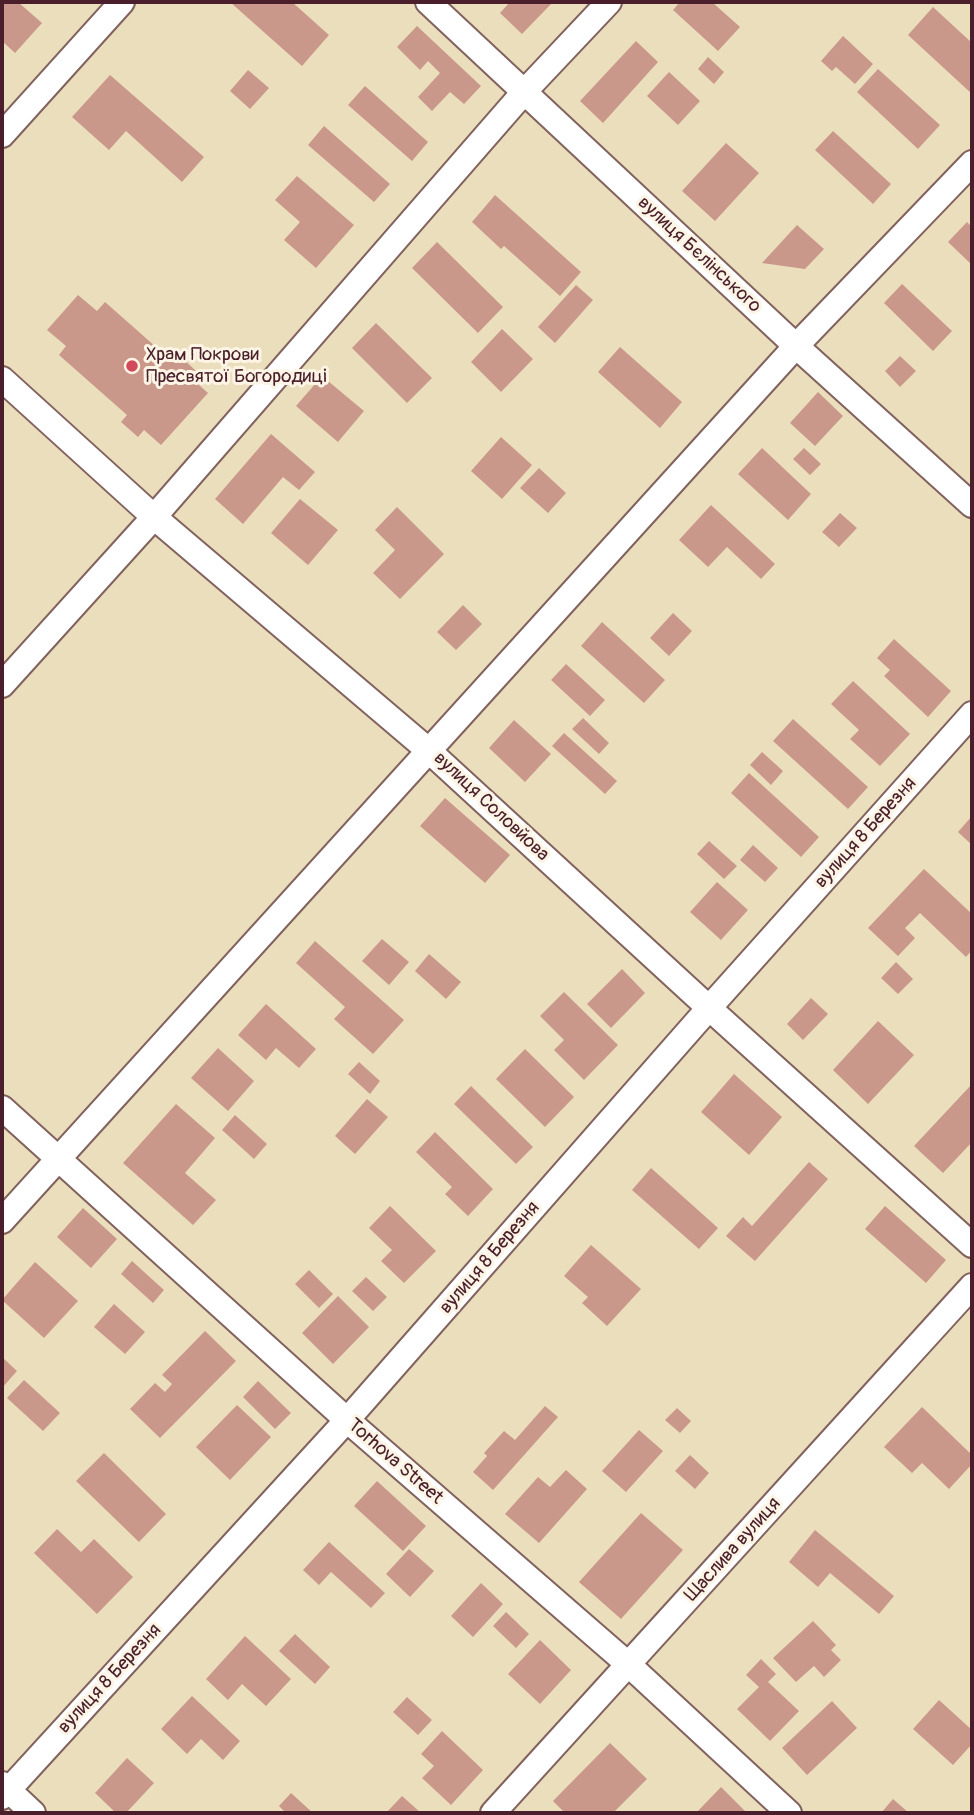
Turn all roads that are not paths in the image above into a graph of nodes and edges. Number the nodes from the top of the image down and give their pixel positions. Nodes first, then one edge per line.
1 (121, 2) edge
2 (429, 2) edge
3 (610, 2) edge
4 (525, 91) junction
5 (2, 135) edge
6 (972, 163) edge
7 (796, 345) junction
8 (2, 379) edge
9 (972, 505) edge
10 (154, 517) junction
11 (2, 685) edge
12 (972, 714) edge
13 (428, 750) junction
14 (709, 1008) junction
15 (2, 1108) edge
16 (58, 1158) junction
17 (2, 1221) edge
18 (972, 1245) edge
19 (972, 1286) edge
20 (347, 1420) junction
21 (629, 1665) junction
22 (4, 1790) edge
23 (33, 1813) edge
24 (493, 1813) edge
25 (789, 1813) edge

1 - 5 street
2 - 4 street, вулиця Бєлінського
3 - 4 street
4 - 7 street, вулиця Бєлінського
4 - 10 street
6 - 7 street
7 - 9 street, вулиця Бєлінського
7 - 13 street
8 - 10 street, вулиця Соловйова
10 - 11 street
10 - 13 street, вулиця Соловйова
12 - 14 street, вулиця 8 Березня
13 - 14 street, вулиця Соловйова
13 - 16 street
14 - 18 street, вулиця Соловйова
14 - 20 street, вулиця 8 Березня
15 - 16 street, Torhova Street
16 - 17 street
16 - 20 street, Torhova Street
19 - 21 street, Щаслива вулиця
20 - 21 street, Torhova Street
20 - 22 street, вулиця 8 Березня
21 - 24 street, Щаслива вулиця
21 - 25 street, Torhova Street
22 - 23 street

